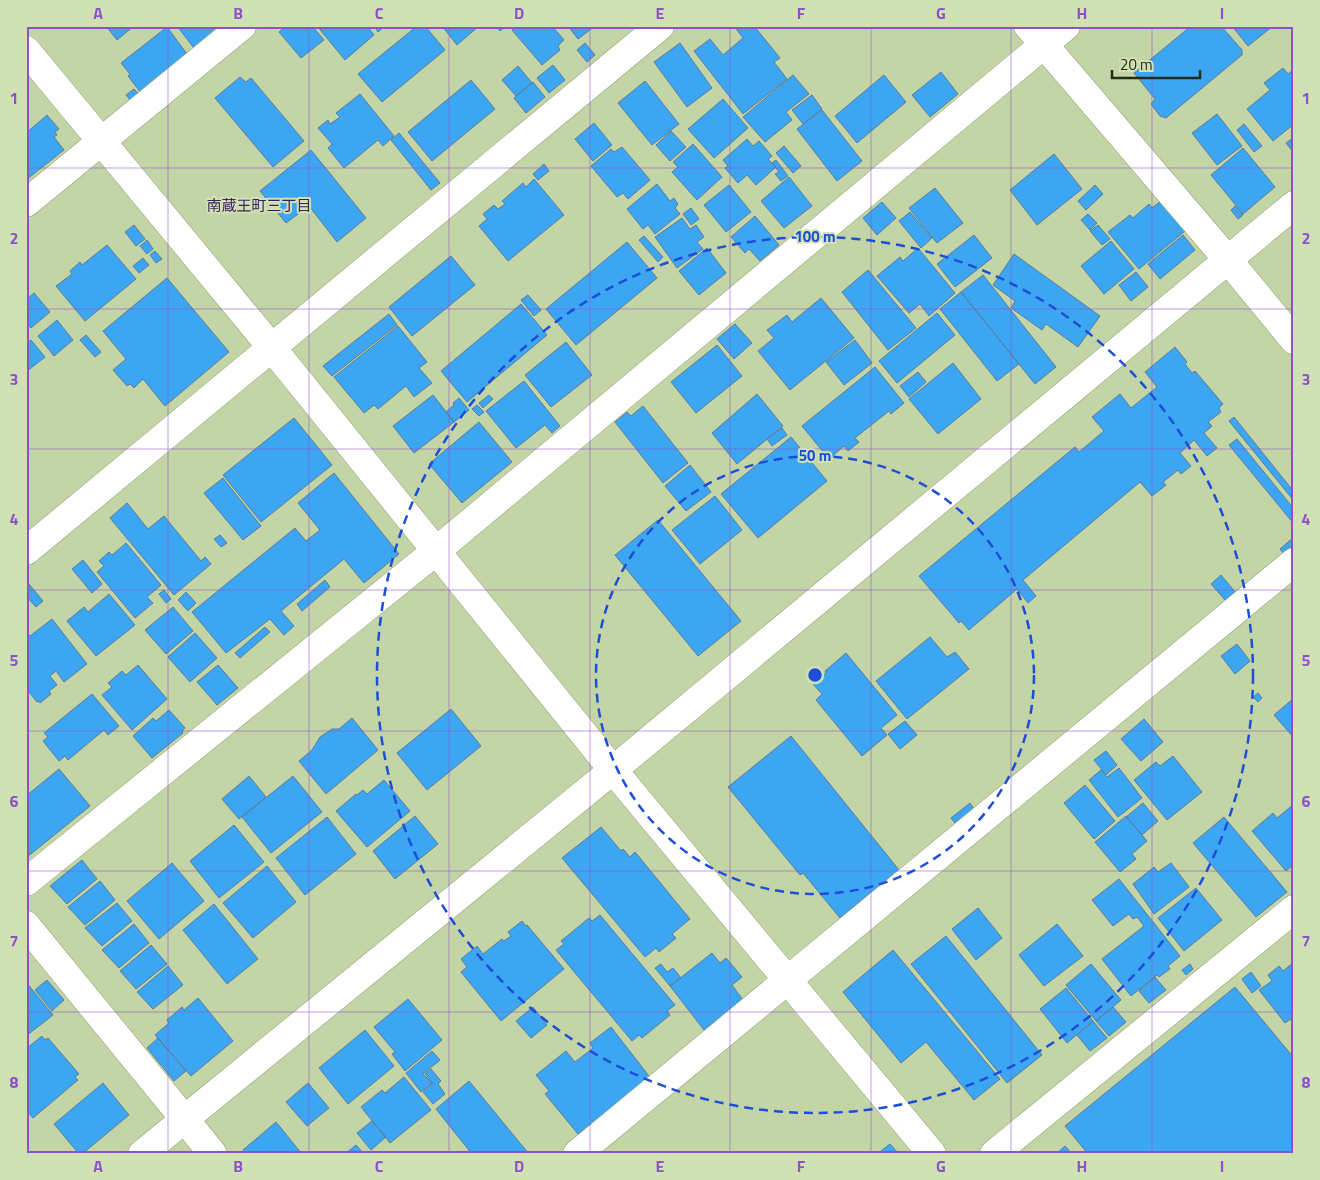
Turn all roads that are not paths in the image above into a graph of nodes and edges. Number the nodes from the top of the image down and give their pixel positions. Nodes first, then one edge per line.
1 (242, 26) edge
2 (660, 26) edge
3 (1066, 26) edge
4 (1036, 35) edge
5 (26, 50) edge
6 (101, 141) junction
7 (26, 203) edge
8 (1294, 205) edge
9 (1228, 260) junction
10 (1294, 340) edge
11 (272, 348) junction
12 (26, 551) edge
13 (436, 551) junction
14 (1294, 562) edge
15 (613, 770) junction
16 (26, 882) edge
17 (1294, 909) edge
18 (26, 926) edge
19 (787, 979) junction
20 (184, 1119) junction
21 (142, 1154) edge
22 (213, 1154) edge
23 (577, 1154) edge
24 (932, 1154) edge
25 (994, 1154) edge

1 - 6 street
2 - 11 street
3 - 4 street
4 - 9 street
4 - 13 street
5 - 6 street
6 - 7 street
6 - 11 street
8 - 9 street
9 - 10 street
9 - 15 street
11 - 12 street
11 - 13 street
13 - 15 street
13 - 16 street
14 - 19 street
15 - 19 street
15 - 20 street
17 - 25 street
18 - 20 street
19 - 23 street
19 - 24 street
20 - 21 street
20 - 22 street

